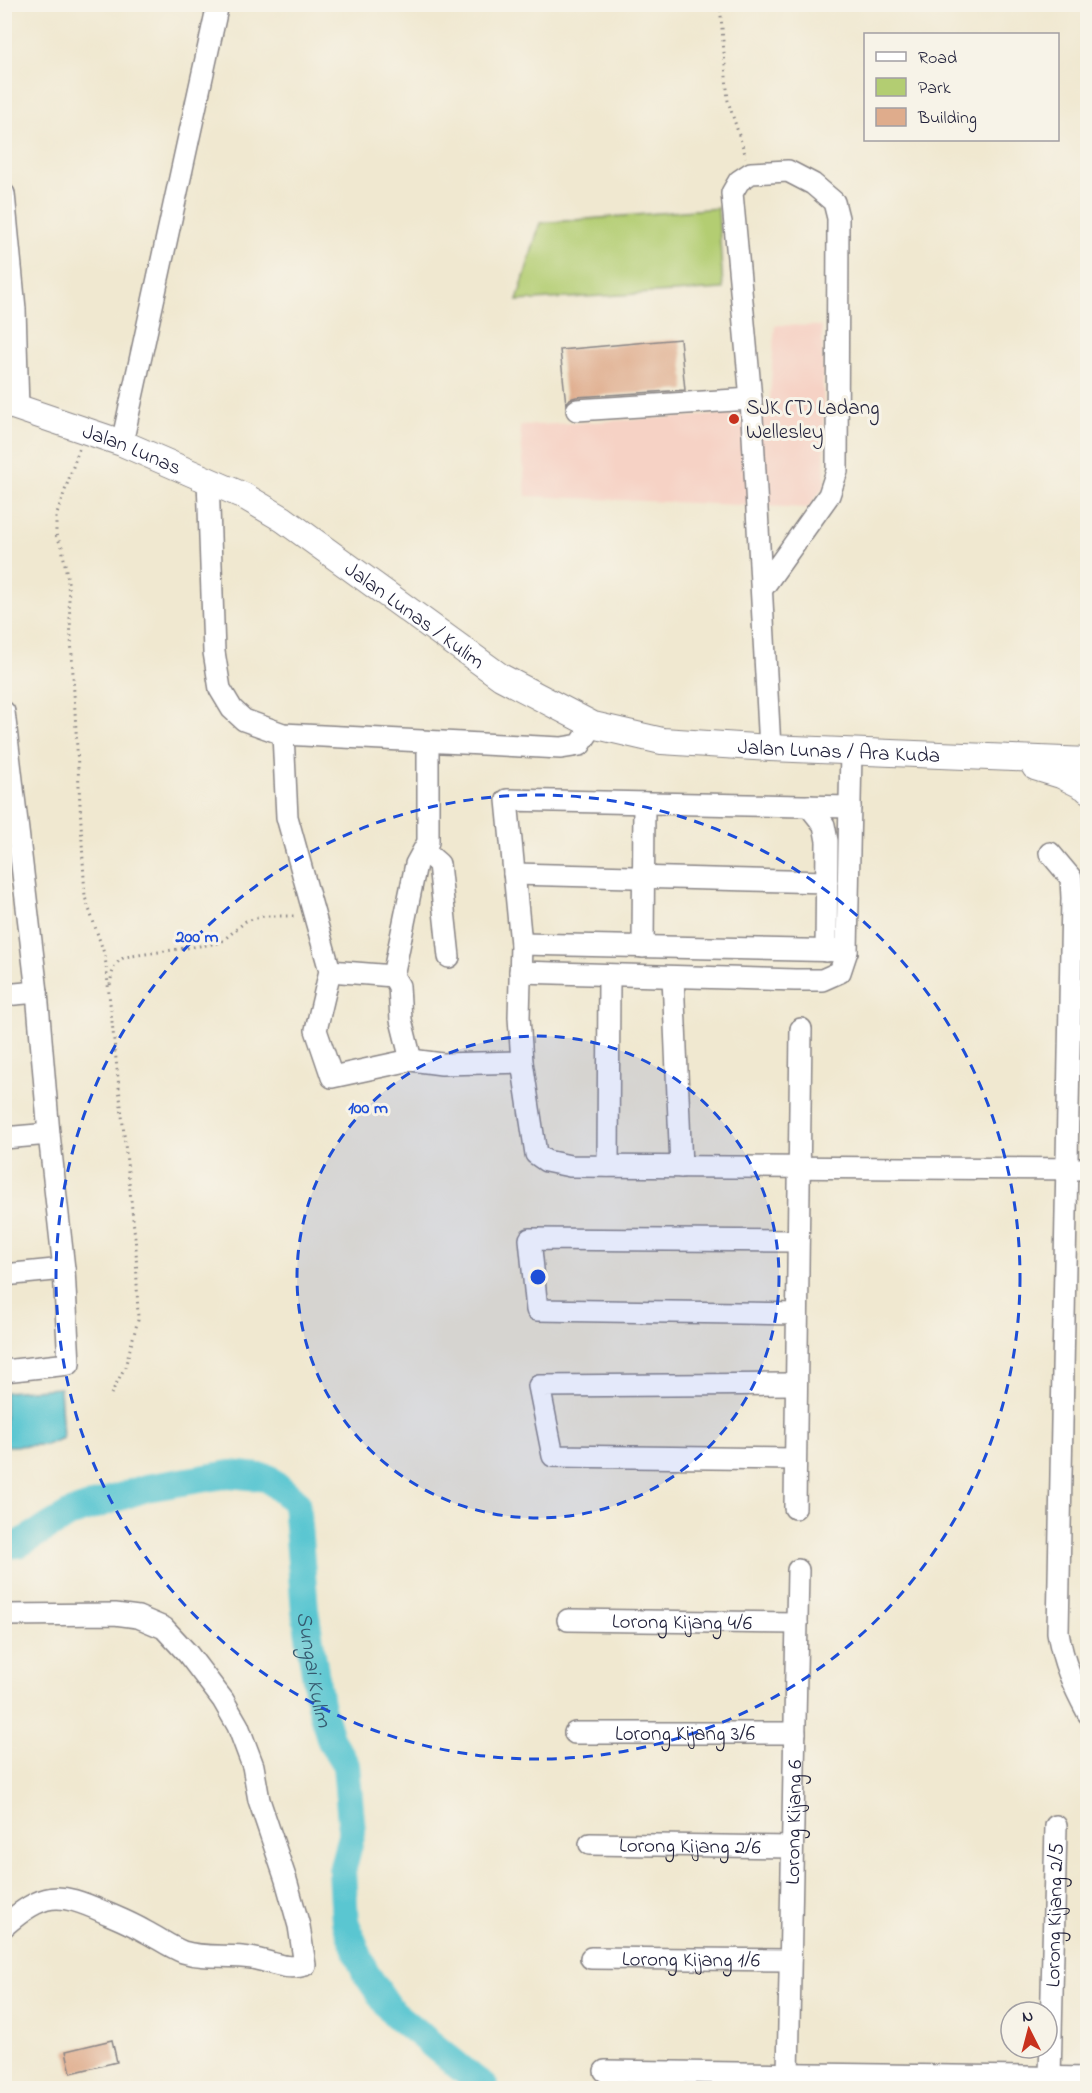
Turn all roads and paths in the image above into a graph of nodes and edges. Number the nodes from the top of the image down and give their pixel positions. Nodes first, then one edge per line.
1 (218, 4) edge
2 (720, 4) edge
3 (751, 173) junction
4 (4, 194) edge
5 (751, 399) junction
6 (9, 406) edge
7 (577, 410) dead end
8 (86, 430) junction
9 (122, 442) junction
10 (208, 478) junction
11 (244, 496) joint
12 (762, 589) junction
13 (4, 712) edge
14 (593, 726) junction
15 (283, 734) junction
16 (428, 742) junction
17 (770, 748) junction
18 (851, 751) junction
19 (1003, 757) junction
20 (1088, 761) edge
21 (1088, 790) edge
22 (644, 803) junction
23 (809, 806) junction
24 (850, 807) junction
25 (423, 851) junction
26 (1050, 853) dead end
27 (14, 860) edge
28 (514, 874) junction
29 (644, 877) junction
30 (827, 882) junction
31 (315, 916) junction
32 (520, 944) junction
33 (643, 947) junction
34 (826, 951) junction
35 (847, 951) junction
36 (449, 957) dead end
37 (330, 972) junction
38 (520, 972) junction
39 (609, 975) junction
40 (393, 976) junction
41 (674, 977) junction
42 (109, 990) junction
43 (37, 992) junction
44 (4, 995) edge
45 (801, 1029) dead end
46 (411, 1060) junction
47 (522, 1062) junction
48 (49, 1134) junction
49 (4, 1138) edge
50 (608, 1166) junction
51 (681, 1167) junction
52 (799, 1167) junction
53 (1077, 1169) edge
54 (798, 1241) junction
55 (64, 1269) junction
56 (4, 1275) edge
57 (797, 1314) junction
58 (4, 1371) edge
59 (796, 1384) junction
60 (111, 1394) dead end
61 (795, 1459) junction
62 (795, 1508) dead end
63 (798, 1570) dead end
64 (4, 1615) edge
65 (568, 1620) dead end
66 (797, 1623) junction
67 (1088, 1713) edge
68 (575, 1733) dead end
69 (795, 1733) junction
70 (1056, 1826) dead end
71 (590, 1844) dead end
72 (792, 1847) junction
73 (4, 1926) edge
74 (591, 1958) dead end
75 (790, 1960) junction
76 (605, 2071) dead end
77 (788, 2074) junction
78 (1050, 2077) junction
79 (1088, 2078) edge

1 - 9 street
2 - 3 path
3 - 5 street
3 - 12 street
4 - 6 street
5 - 7 street
5 - 12 street
6 - 8 main road, Jalan Lunas
8 - 9 main road, Jalan Lunas
8 - 42 path
9 - 10 main road, Jalan Lunas
10 - 11 main road, Jalan Lunas
10 - 15 street
11 - 14 main road, Jalan Lunas / Kulim
12 - 17 street
13 - 27 street
14 - 16 street
14 - 17 main road, Jalan Lunas / Ara Kuda
15 - 16 street
15 - 31 street
16 - 25 street
17 - 18 main road, Jalan Lunas / Ara Kuda
18 - 19 main road, Jalan Lunas / Ara Kuda
18 - 24 street
19 - 20 main road, Jalan Lunas / Ara Kuda
19 - 21 main road
22 - 23 street
22 - 28 street
22 - 29 street
23 - 24 street
23 - 30 street
24 - 35 street
25 - 36 street
25 - 40 street
26 - 53 street
27 - 43 street
28 - 29 street
28 - 32 street
29 - 30 street
29 - 33 street
30 - 34 street
31 - 37 street
31 - 42 path
32 - 33 street
32 - 38 street
33 - 34 street
34 - 35 street
35 - 41 street
37 - 40 street
37 - 46 street
38 - 39 street
38 - 47 street
39 - 41 street
39 - 50 street
40 - 46 street
41 - 51 street
42 - 60 path
43 - 44 street
43 - 48 street
45 - 52 street
46 - 47 street
47 - 50 street
48 - 49 street
48 - 55 street
50 - 51 street
51 - 52 street
52 - 53 street
52 - 54 street
53 - 67 street
54 - 57 street
54 - 57 street
55 - 56 street
55 - 58 street
57 - 59 street
59 - 61 street
59 - 61 street
61 - 62 street
63 - 66 street, Lorong Kijang 6
64 - 73 street
65 - 66 street, Lorong Kijang 4/6
66 - 69 street, Lorong Kijang 6
68 - 69 street, Lorong Kijang 3/6
69 - 72 street, Lorong Kijang 6
70 - 78 street, Lorong Kijang 2/5
71 - 72 street, Lorong Kijang 2/6
72 - 75 street, Lorong Kijang 6
74 - 75 street, Lorong Kijang 1/6
75 - 77 street, Lorong Kijang 6
76 - 77 street
77 - 78 street
78 - 79 street

